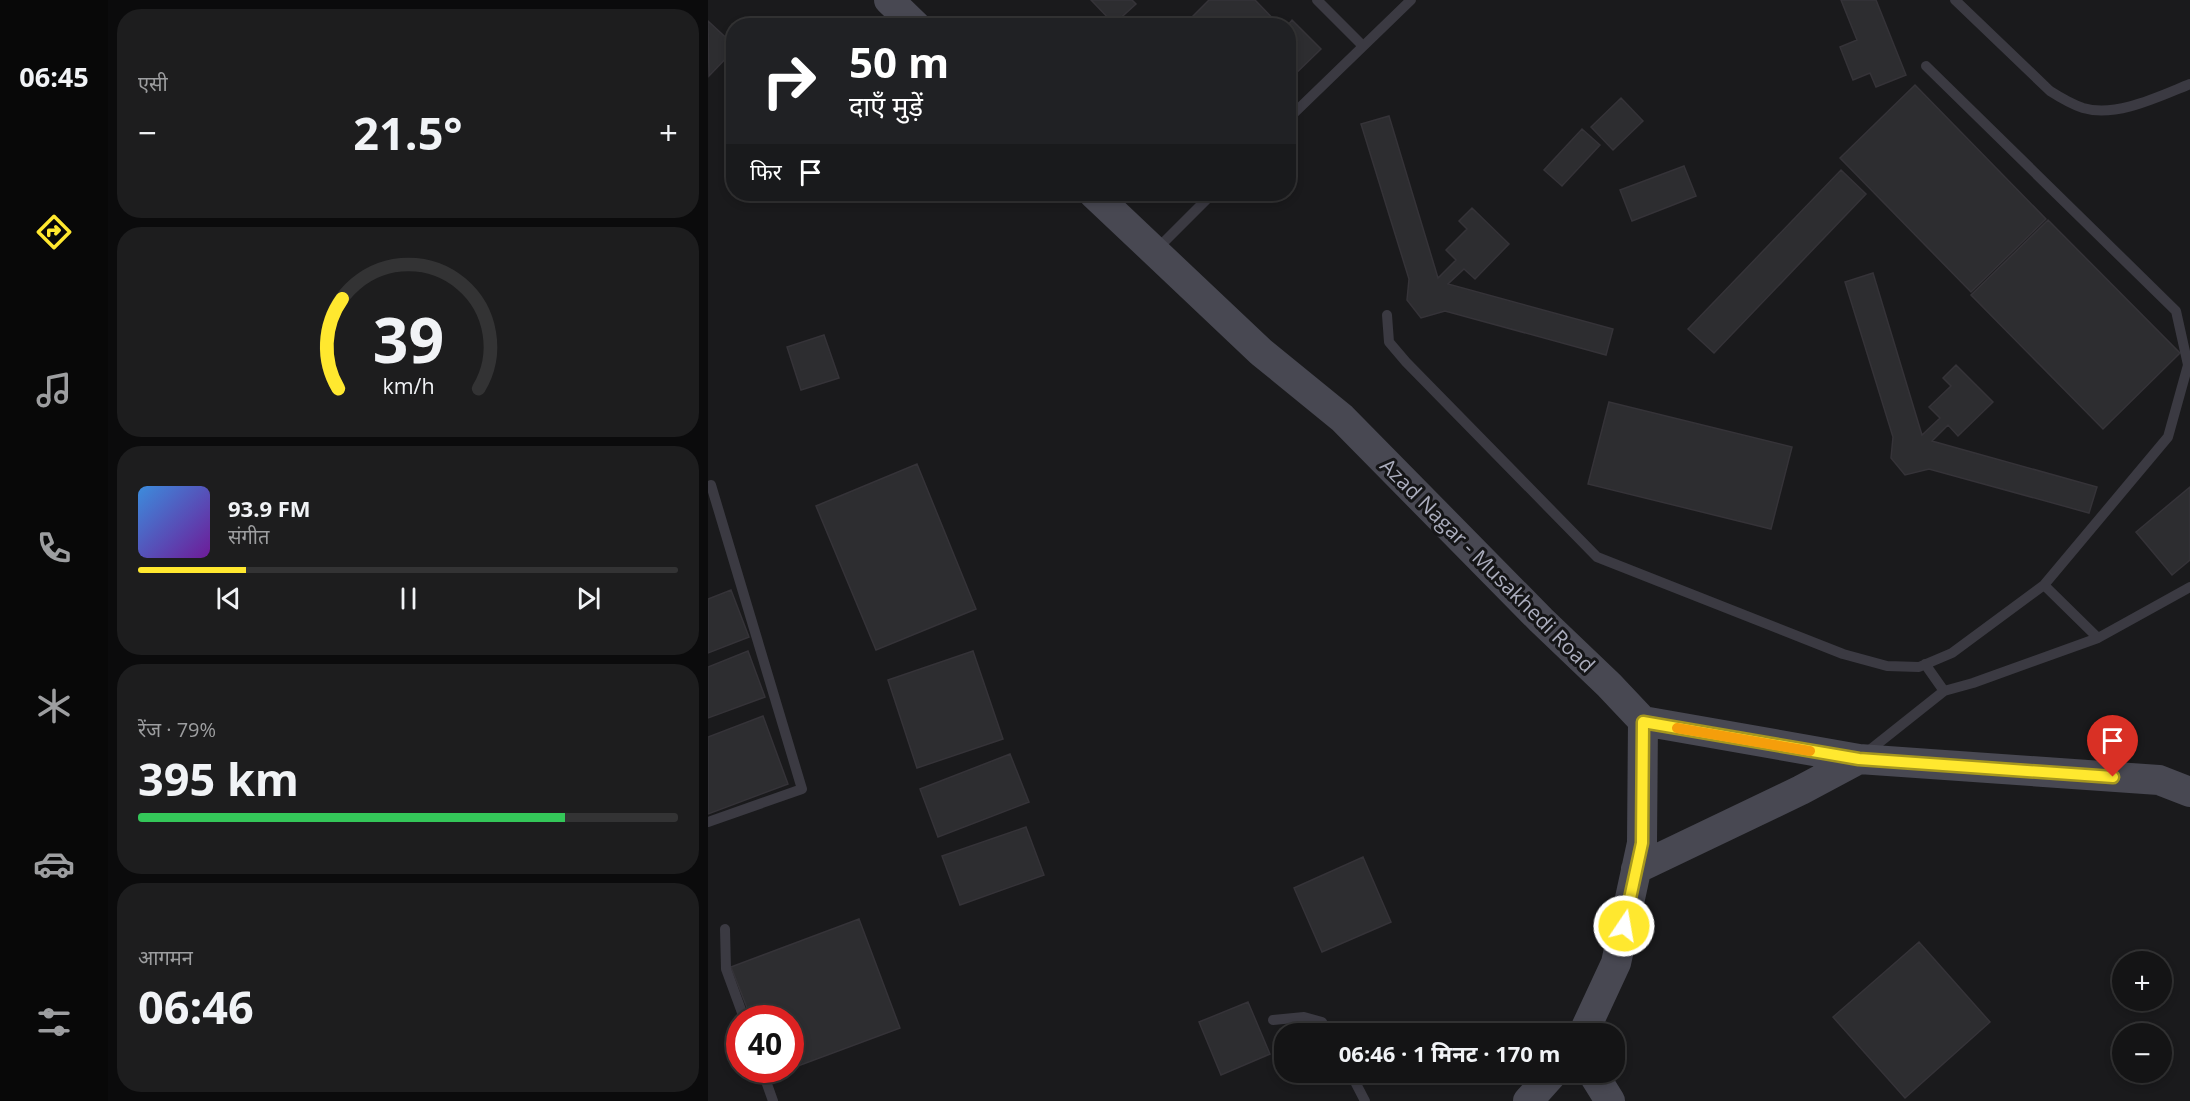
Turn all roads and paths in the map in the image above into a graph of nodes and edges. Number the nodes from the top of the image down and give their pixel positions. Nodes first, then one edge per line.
1 (889, 0) edge
2 (1317, 0) edge
3 (1411, 0) edge
4 (1955, 0) edge
5 (908, 18) edge
6 (1363, 46) junction
7 (1926, 66) dead end
8 (2190, 84) edge
9 (1296, 111) edge
10 (1101, 201) edge
11 (1205, 201) edge
12 (1154, 251) junction
13 (1387, 315) dead end
14 (711, 485) dead end
15 (2044, 585) junction
16 (2190, 587) edge
17 (2098, 638) junction
18 (1925, 664) junction
19 (1944, 691) junction
20 (1643, 722) junction
21 (1859, 759) junction
22 (2190, 792) edge
23 (708, 822) edge
24 (1636, 869) junction
25 (725, 929) dead end
26 (739, 1005) edge
27 (1273, 1020) dead end
28 (1322, 1023) edge
29 (1588, 1023) edge
30 (767, 1083) edge
31 (1356, 1083) edge
32 (1544, 1083) edge
33 (1599, 1083) edge
34 (773, 1101) edge
35 (1365, 1101) edge
36 (1527, 1101) edge
37 (1610, 1101) edge

1 - 5 street
2 - 6 lane
3 - 6 lane
4 - 8 lane
6 - 9 lane
7 - 15 lane
10 - 12 street, Azad Nagar - Musakhedi Road
11 - 12 lane
12 - 20 street, Azad Nagar - Musakhedi Road
13 - 18 lane
14 - 23 lane
15 - 17 lane
15 - 18 lane
16 - 17 lane
17 - 19 lane
18 - 19 lane
19 - 21 lane
20 - 21 street
20 - 24 street
21 - 22 street
21 - 24 street
24 - 29 street
25 - 26 lane
27 - 28 lane
30 - 34 lane
31 - 35 lane
32 - 36 street
33 - 37 street

